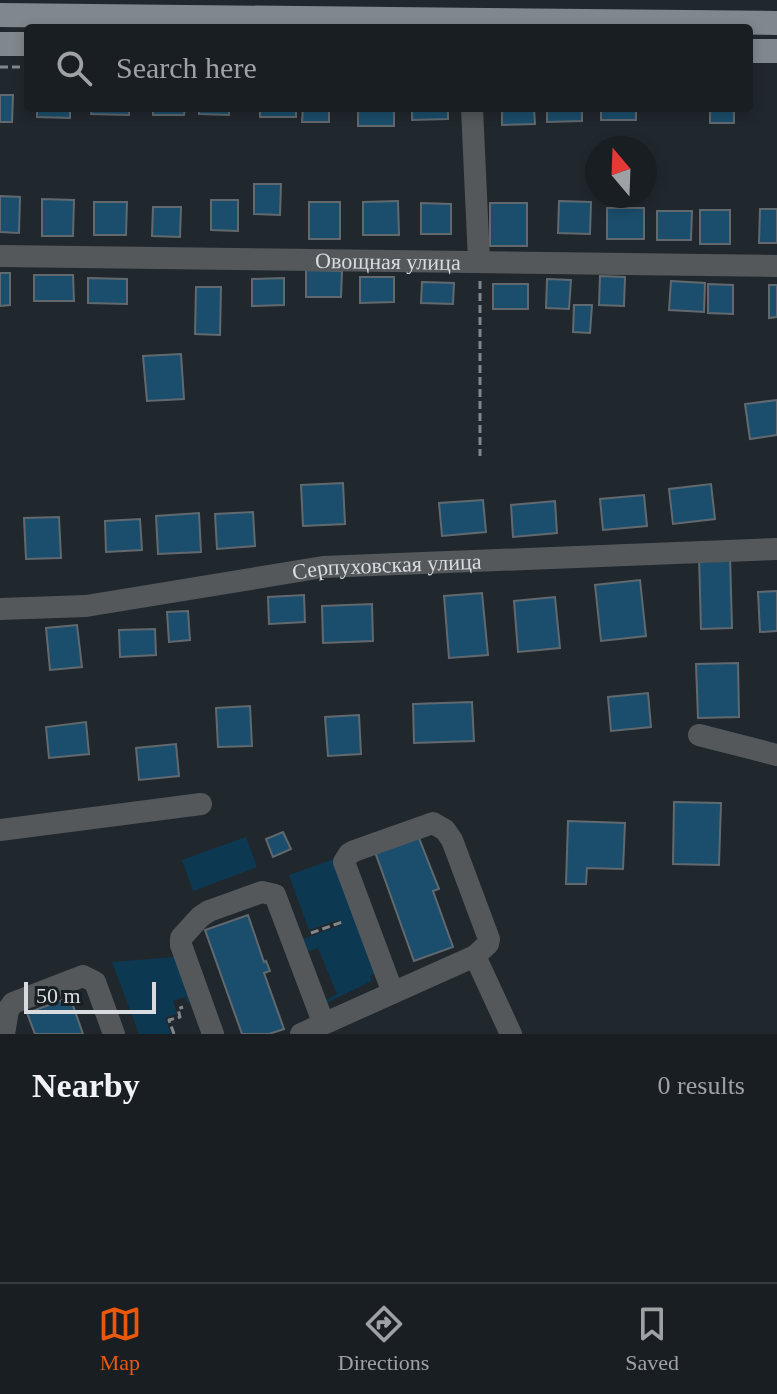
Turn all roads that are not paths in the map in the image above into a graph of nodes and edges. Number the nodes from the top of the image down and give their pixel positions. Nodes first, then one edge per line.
1 (208, 9) edge
2 (0, 15) edge
3 (777, 23) edge
4 (0, 44) edge
5 (24, 44) edge
6 (753, 51) edge
7 (777, 51) edge
8 (472, 112) edge
9 (0, 256) edge
10 (479, 261) junction
11 (777, 266) edge
12 (777, 549) edge
13 (0, 609) edge
14 (699, 735) dead end
15 (777, 755) edge
16 (201, 804) dead end
17 (0, 830) edge
18 (475, 956) junction
19 (393, 993) junction
20 (323, 1022) junction
21 (4, 1034) edge
22 (114, 1034) edge
23 (213, 1034) edge
24 (301, 1034) edge
25 (511, 1034) edge

1 - 2 main road
1 - 3 main road
4 - 5 main road
6 - 7 main road
8 - 10 street
9 - 10 street, Овощная улица
10 - 11 street, Овощная улица
12 - 13 street, Серпуховская улица
14 - 15 street
16 - 17 street
18 - 19 street
18 - 19 street
18 - 25 street
19 - 20 street
20 - 23 street
20 - 24 street
21 - 22 street

